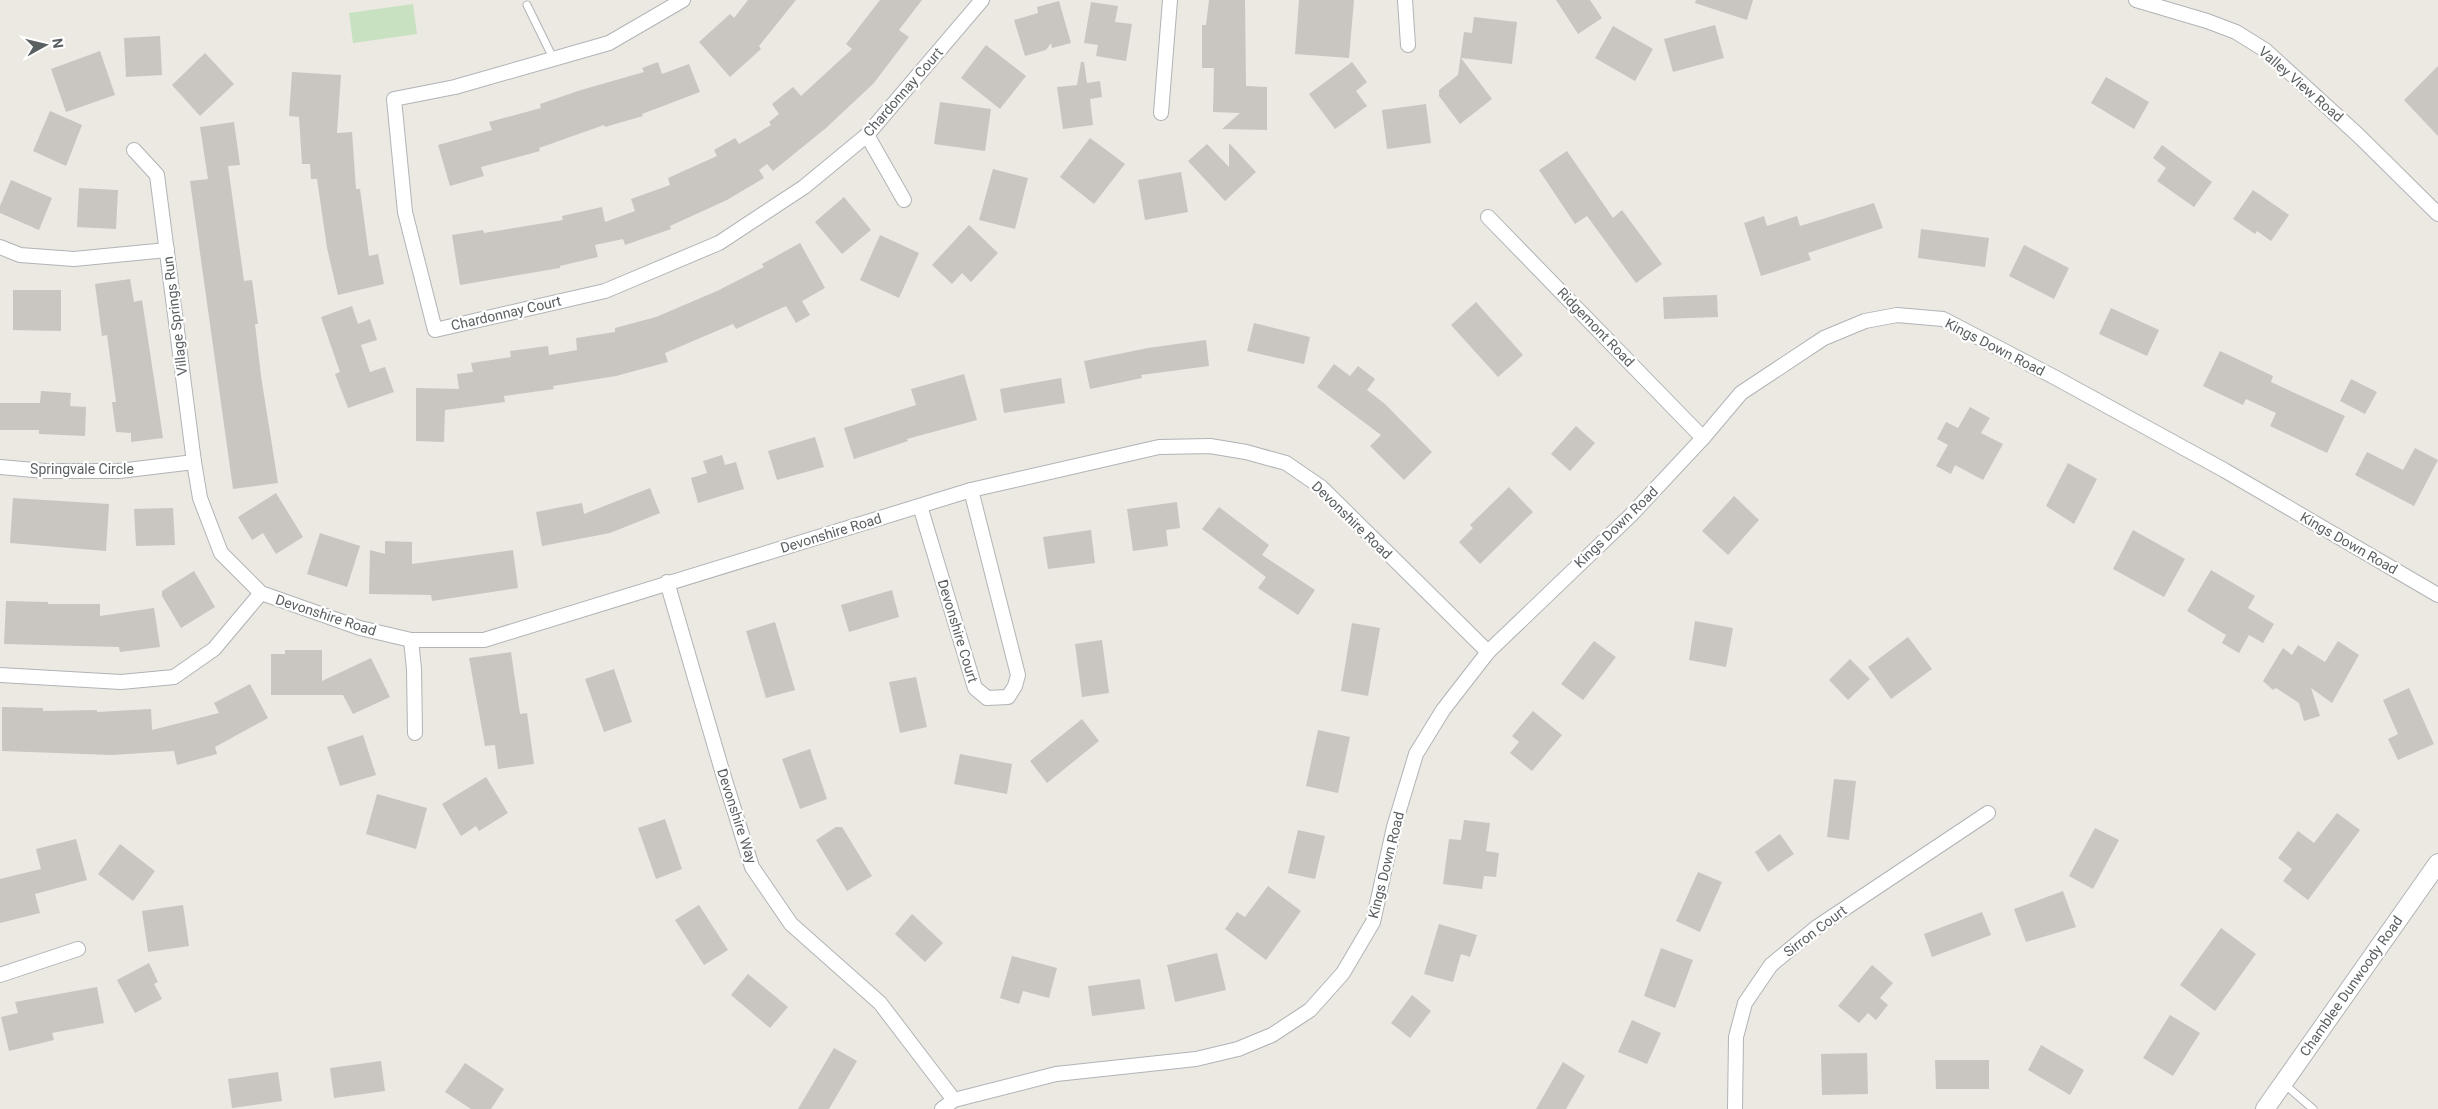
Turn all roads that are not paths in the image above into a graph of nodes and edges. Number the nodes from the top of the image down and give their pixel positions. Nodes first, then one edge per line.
1 (683, 0) edge
2 (982, 0) edge
3 (1170, 0) edge
4 (1405, 0) edge
5 (2136, 0) edge
6 (527, 5) dead end
7 (1408, 45) dead end
8 (553, 58) junction
9 (1161, 113) dead end
10 (867, 135) junction
11 (134, 150) dead end
12 (904, 200) dead end
13 (2438, 214) edge
14 (1488, 217) dead end
15 (0, 246) edge
16 (167, 250) junction
17 (1703, 438) junction
18 (194, 462) junction
19 (0, 468) edge
20 (971, 490) junction
21 (920, 506) junction
22 (667, 582) junction
23 (261, 593) junction
24 (2438, 595) edge
25 (411, 640) junction
26 (1488, 652) junction
27 (0, 675) edge
28 (415, 733) dead end
29 (1988, 813) dead end
30 (2438, 863) edge
31 (78, 949) dead end
32 (0, 976) edge
33 (2283, 1083) junction
34 (954, 1100) junction
35 (942, 1109) edge
36 (1735, 1109) edge
37 (2265, 1109) edge
38 (2313, 1109) edge

1 - 8 street, Chardonnay Court
2 - 10 street, Chardonnay Court
3 - 9 street
4 - 7 street
5 - 13 street, Valley View Road
6 - 8 lane
8 - 10 street, Chardonnay Court
10 - 12 street
11 - 16 street
14 - 17 street, Ridgemont Road
15 - 16 street, Village Springs Run
16 - 18 street, Village Springs Run
17 - 24 street, Kings Down Road
17 - 26 street, Kings Down Road
18 - 19 street, Springvale Circle
18 - 23 street, Devonshire Road
20 - 21 street, Devonshire Road
20 - 21 street, Devonshire Court
20 - 26 street, Devonshire Road
21 - 22 street, Devonshire Road
22 - 25 street, Devonshire Road
22 - 34 street, Devonshire Way
23 - 25 street, Devonshire Road
23 - 27 street
25 - 28 street
26 - 34 street, Kings Down Road
29 - 36 street, Sirron Court
30 - 33 street, Chamblee Dunwoody Road
31 - 32 street
33 - 37 street, Chamblee Dunwoody Road
33 - 38 lane
34 - 35 street, Kings Down Road

